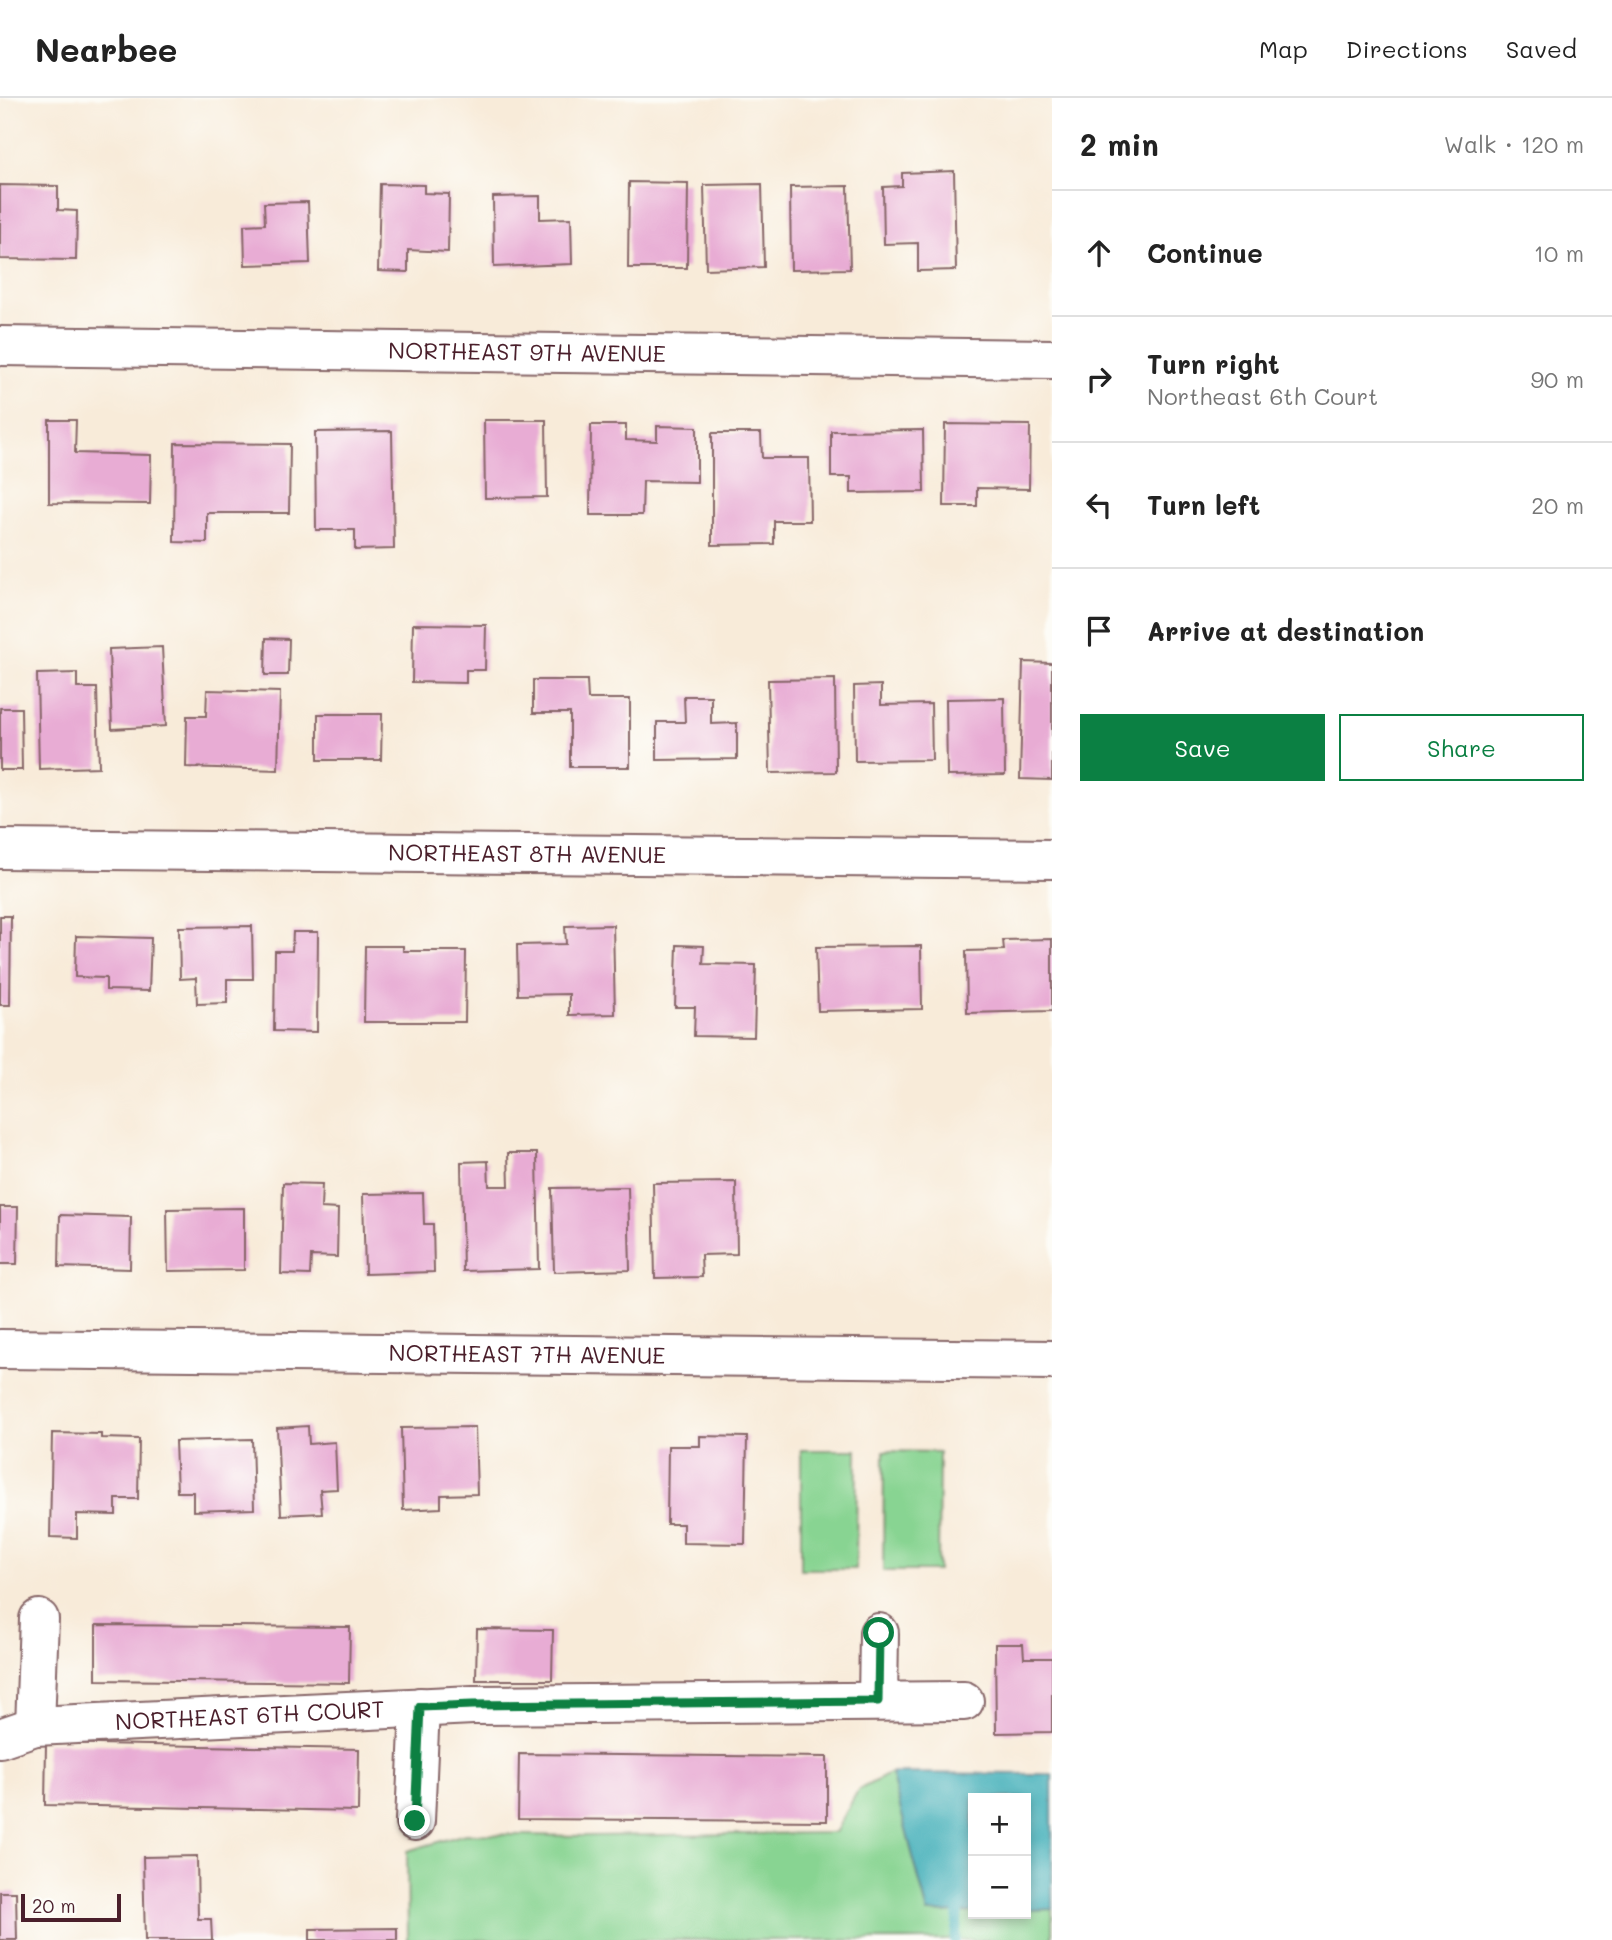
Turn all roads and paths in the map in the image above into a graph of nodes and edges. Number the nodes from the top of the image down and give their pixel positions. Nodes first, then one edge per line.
1 (0, 346) edge
2 (1052, 359) edge
3 (0, 849) edge
4 (1052, 859) edge
5 (0, 1349) edge
6 (1052, 1360) edge
7 (38, 1619) dead end
8 (879, 1633) dead end
9 (878, 1701) junction
10 (964, 1701) dead end
11 (420, 1707) junction
12 (18, 1732) edge
13 (415, 1821) dead end

1 - 2 street, NORTHEAST 9TH AVENUE
3 - 4 street, NORTHEAST 8TH AVENUE
5 - 6 street, NORTHEAST 7TH AVENUE
7 - 12 street
8 - 9 street
9 - 10 street, NORTHEAST 6TH COURT
9 - 11 street, NORTHEAST 6TH COURT
11 - 12 street, NORTHEAST 6TH COURT
11 - 13 street

